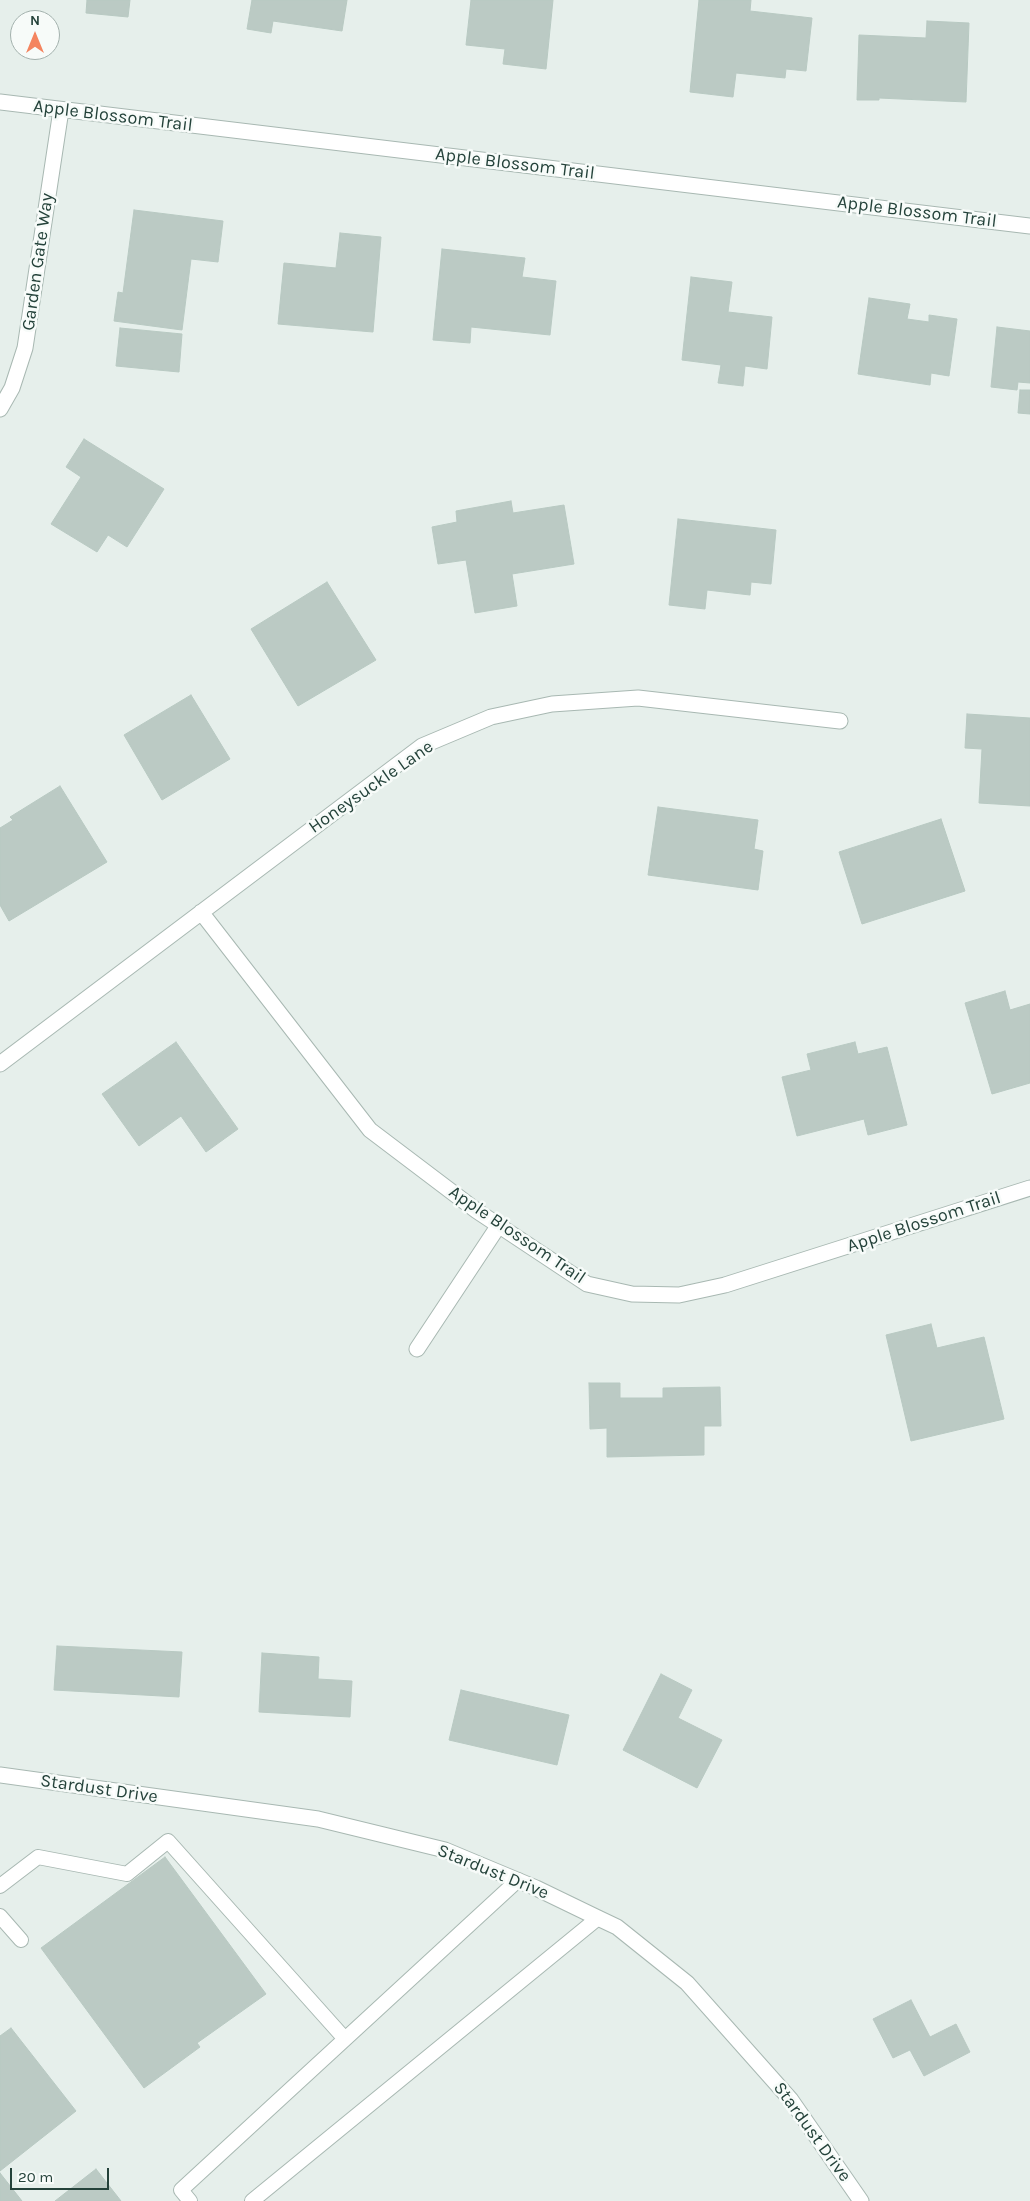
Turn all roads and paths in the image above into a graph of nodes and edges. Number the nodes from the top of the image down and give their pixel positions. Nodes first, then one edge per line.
1 (0, 102) edge
2 (61, 110) junction
3 (1030, 226) edge
4 (0, 409) edge
5 (840, 721) dead end
6 (202, 912) junction
7 (0, 1064) edge
8 (1030, 1188) edge
9 (499, 1225) junction
10 (418, 1349) dead end
11 (0, 1776) edge
12 (518, 1880) junction
13 (0, 1886) edge
14 (0, 1916) edge
15 (598, 1918) junction
16 (21, 1940) dead end
17 (345, 2039) junction
18 (190, 2201) edge
19 (252, 2201) edge
20 (861, 2201) edge

1 - 2 street, Apple Blossom Trail
2 - 3 street, Apple Blossom Trail
2 - 4 street, Garden Gate Way
5 - 6 street, Honeysuckle Lane
6 - 7 street, Honeysuckle Lane
6 - 9 street, Apple Blossom Trail
8 - 9 street, Apple Blossom Trail
9 - 10 street
11 - 12 street, Stardust Drive
12 - 15 street, Stardust Drive
12 - 17 lane
13 - 17 lane
14 - 16 lane
15 - 19 lane
15 - 20 street, Stardust Drive
17 - 18 lane

